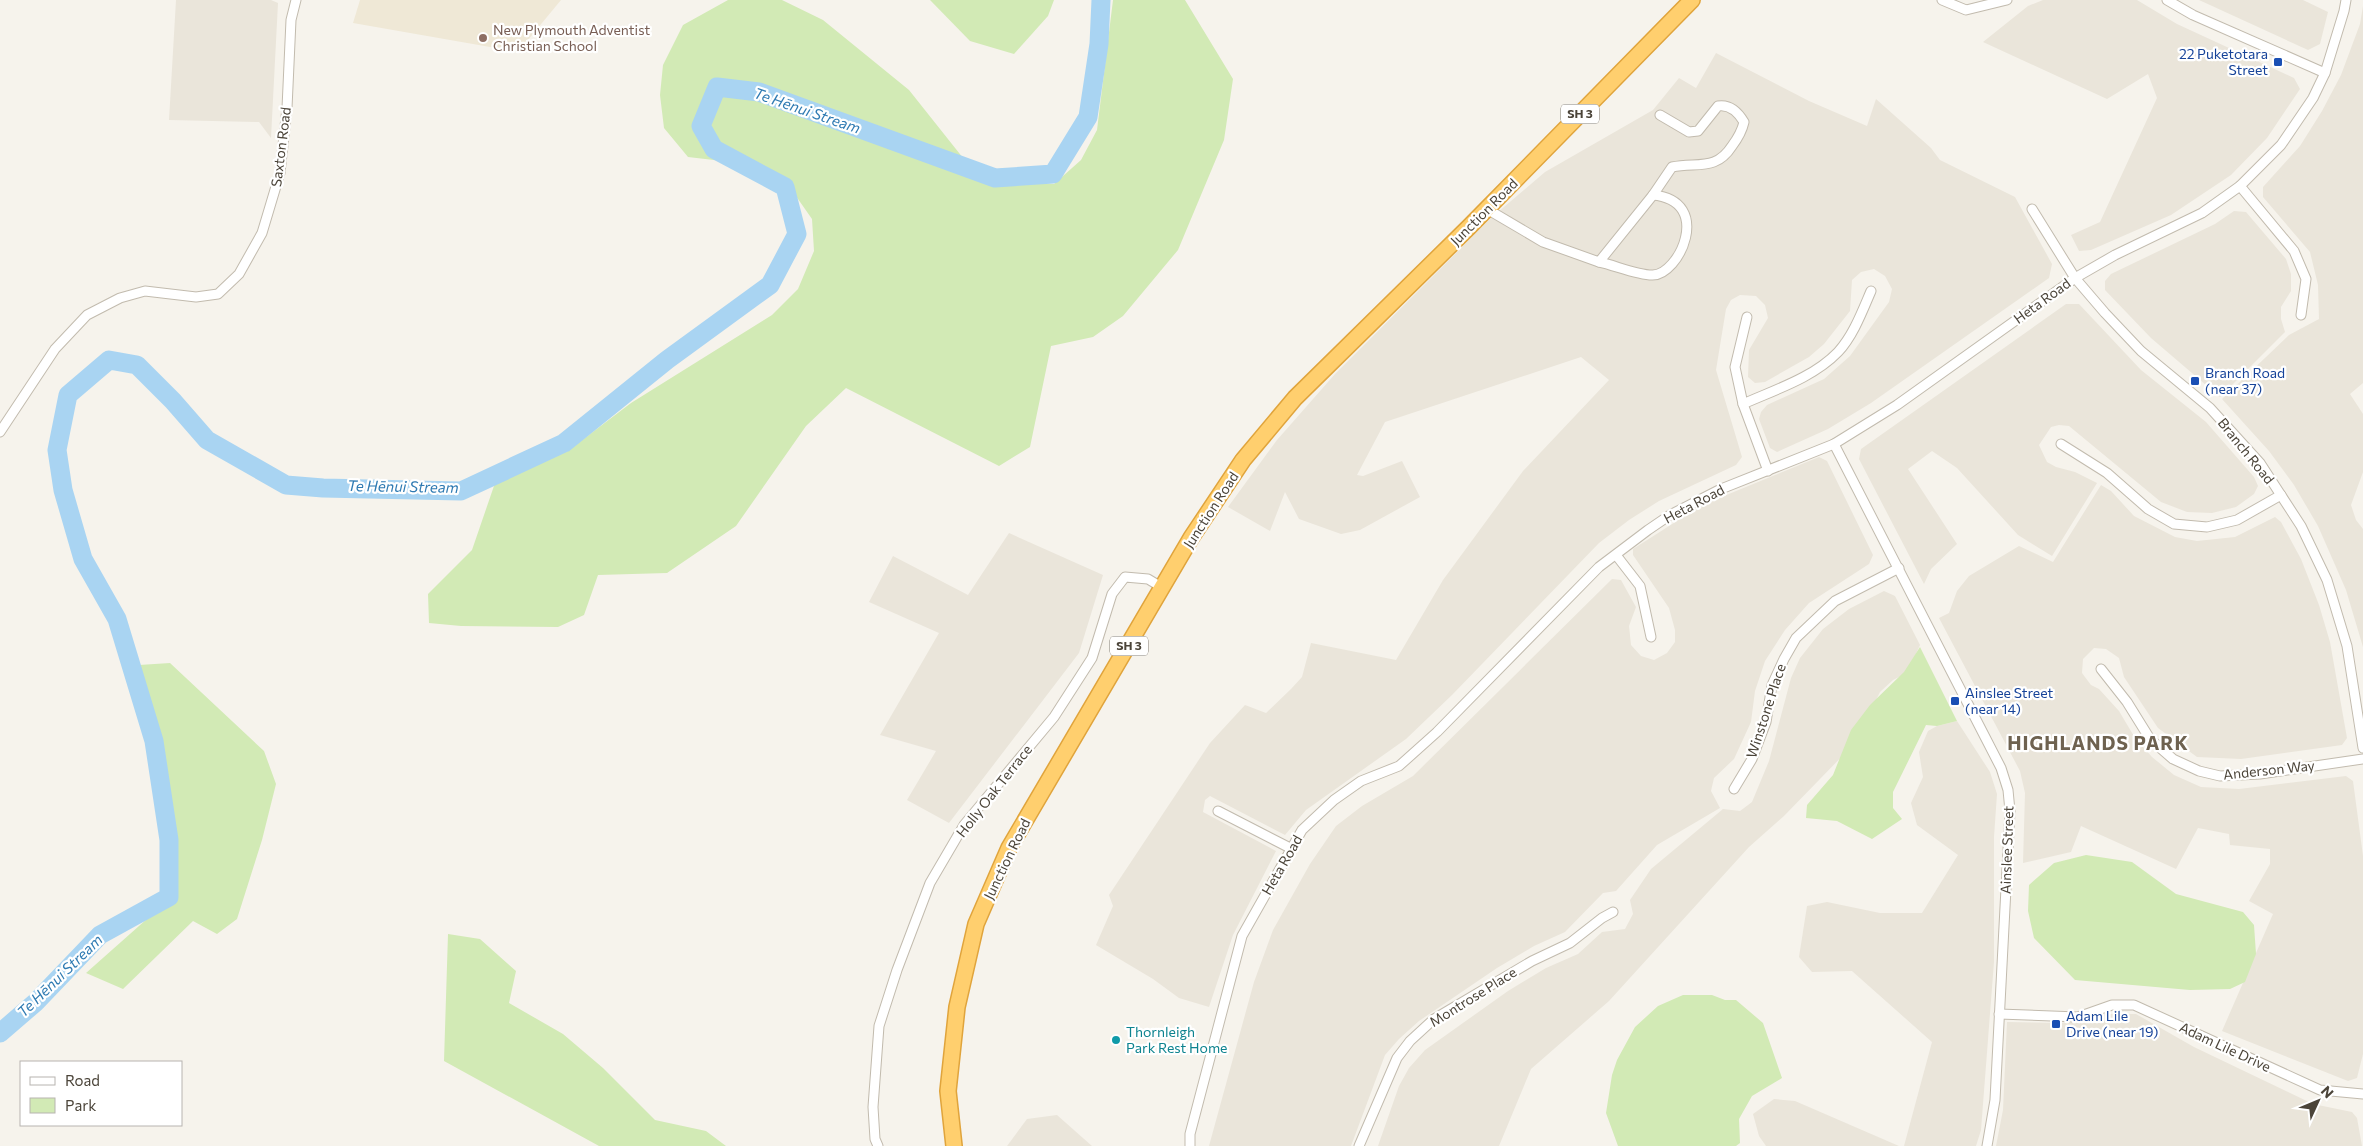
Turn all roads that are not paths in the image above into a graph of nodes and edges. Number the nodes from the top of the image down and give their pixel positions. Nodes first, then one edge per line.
1 (296, 0) edge
2 (1692, 0) edge
3 (1942, 0) edge
4 (2006, 0) edge
5 (2167, 0) edge
6 (2346, 0) edge
7 (2325, 73) junction
8 (1660, 114) dead end
9 (2240, 186) junction
10 (1653, 195) junction
11 (1487, 208) junction
12 (2032, 209) dead end
13 (1598, 262) junction
14 (2075, 278) junction
15 (1871, 291) dead end
16 (2301, 315) dead end
17 (1747, 317) dead end
18 (1743, 404) junction
19 (0, 432) edge
20 (1834, 444) junction
21 (2061, 444) dead end
22 (1768, 470) junction
23 (2281, 495) junction
24 (1616, 555) junction
25 (1899, 568) junction
26 (1163, 588) junction
27 (1651, 637) dead end
28 (2101, 669) dead end
29 (2363, 748) edge
30 (2363, 759) edge
31 (1734, 789) dead end
32 (1218, 811) dead end
33 (1292, 849) junction
34 (1614, 912) dead end
35 (1999, 1014) junction
36 (2363, 1094) edge
37 (878, 1146) edge
38 (954, 1146) edge
39 (1190, 1146) edge
40 (1359, 1146) edge
41 (1987, 1146) edge

1 - 19 street, Saxton Road
2 - 11 highway, Junction Road / SH 3
3 - 4 street
5 - 7 street
6 - 7 street, Heta Road
7 - 9 street, Heta Road
8 - 10 street
9 - 14 street, Heta Road
9 - 16 street
10 - 13 street
10 - 13 street
11 - 13 street
11 - 26 highway, Junction Road / SH 3
12 - 14 street, Branch Road
14 - 20 street, Heta Road
14 - 23 street, Branch Road
15 - 18 street
17 - 18 street
18 - 22 street
20 - 22 street, Heta Road
20 - 25 street, Ainslee Street
21 - 23 street
22 - 24 street, Heta Road
23 - 29 street, Branch Road
24 - 27 street
24 - 33 street, Heta Road
25 - 31 street, Winstone Place
25 - 35 street, Ainslee Street
26 - 37 street, Holly Oak Terrace
26 - 38 highway, Junction Road / SH 3
28 - 30 street, Anderson Way
32 - 33 street
33 - 39 street, Heta Road
34 - 40 street, Montrose Place
35 - 36 street, Adam Lile Drive
35 - 41 street, Ainslee Street

